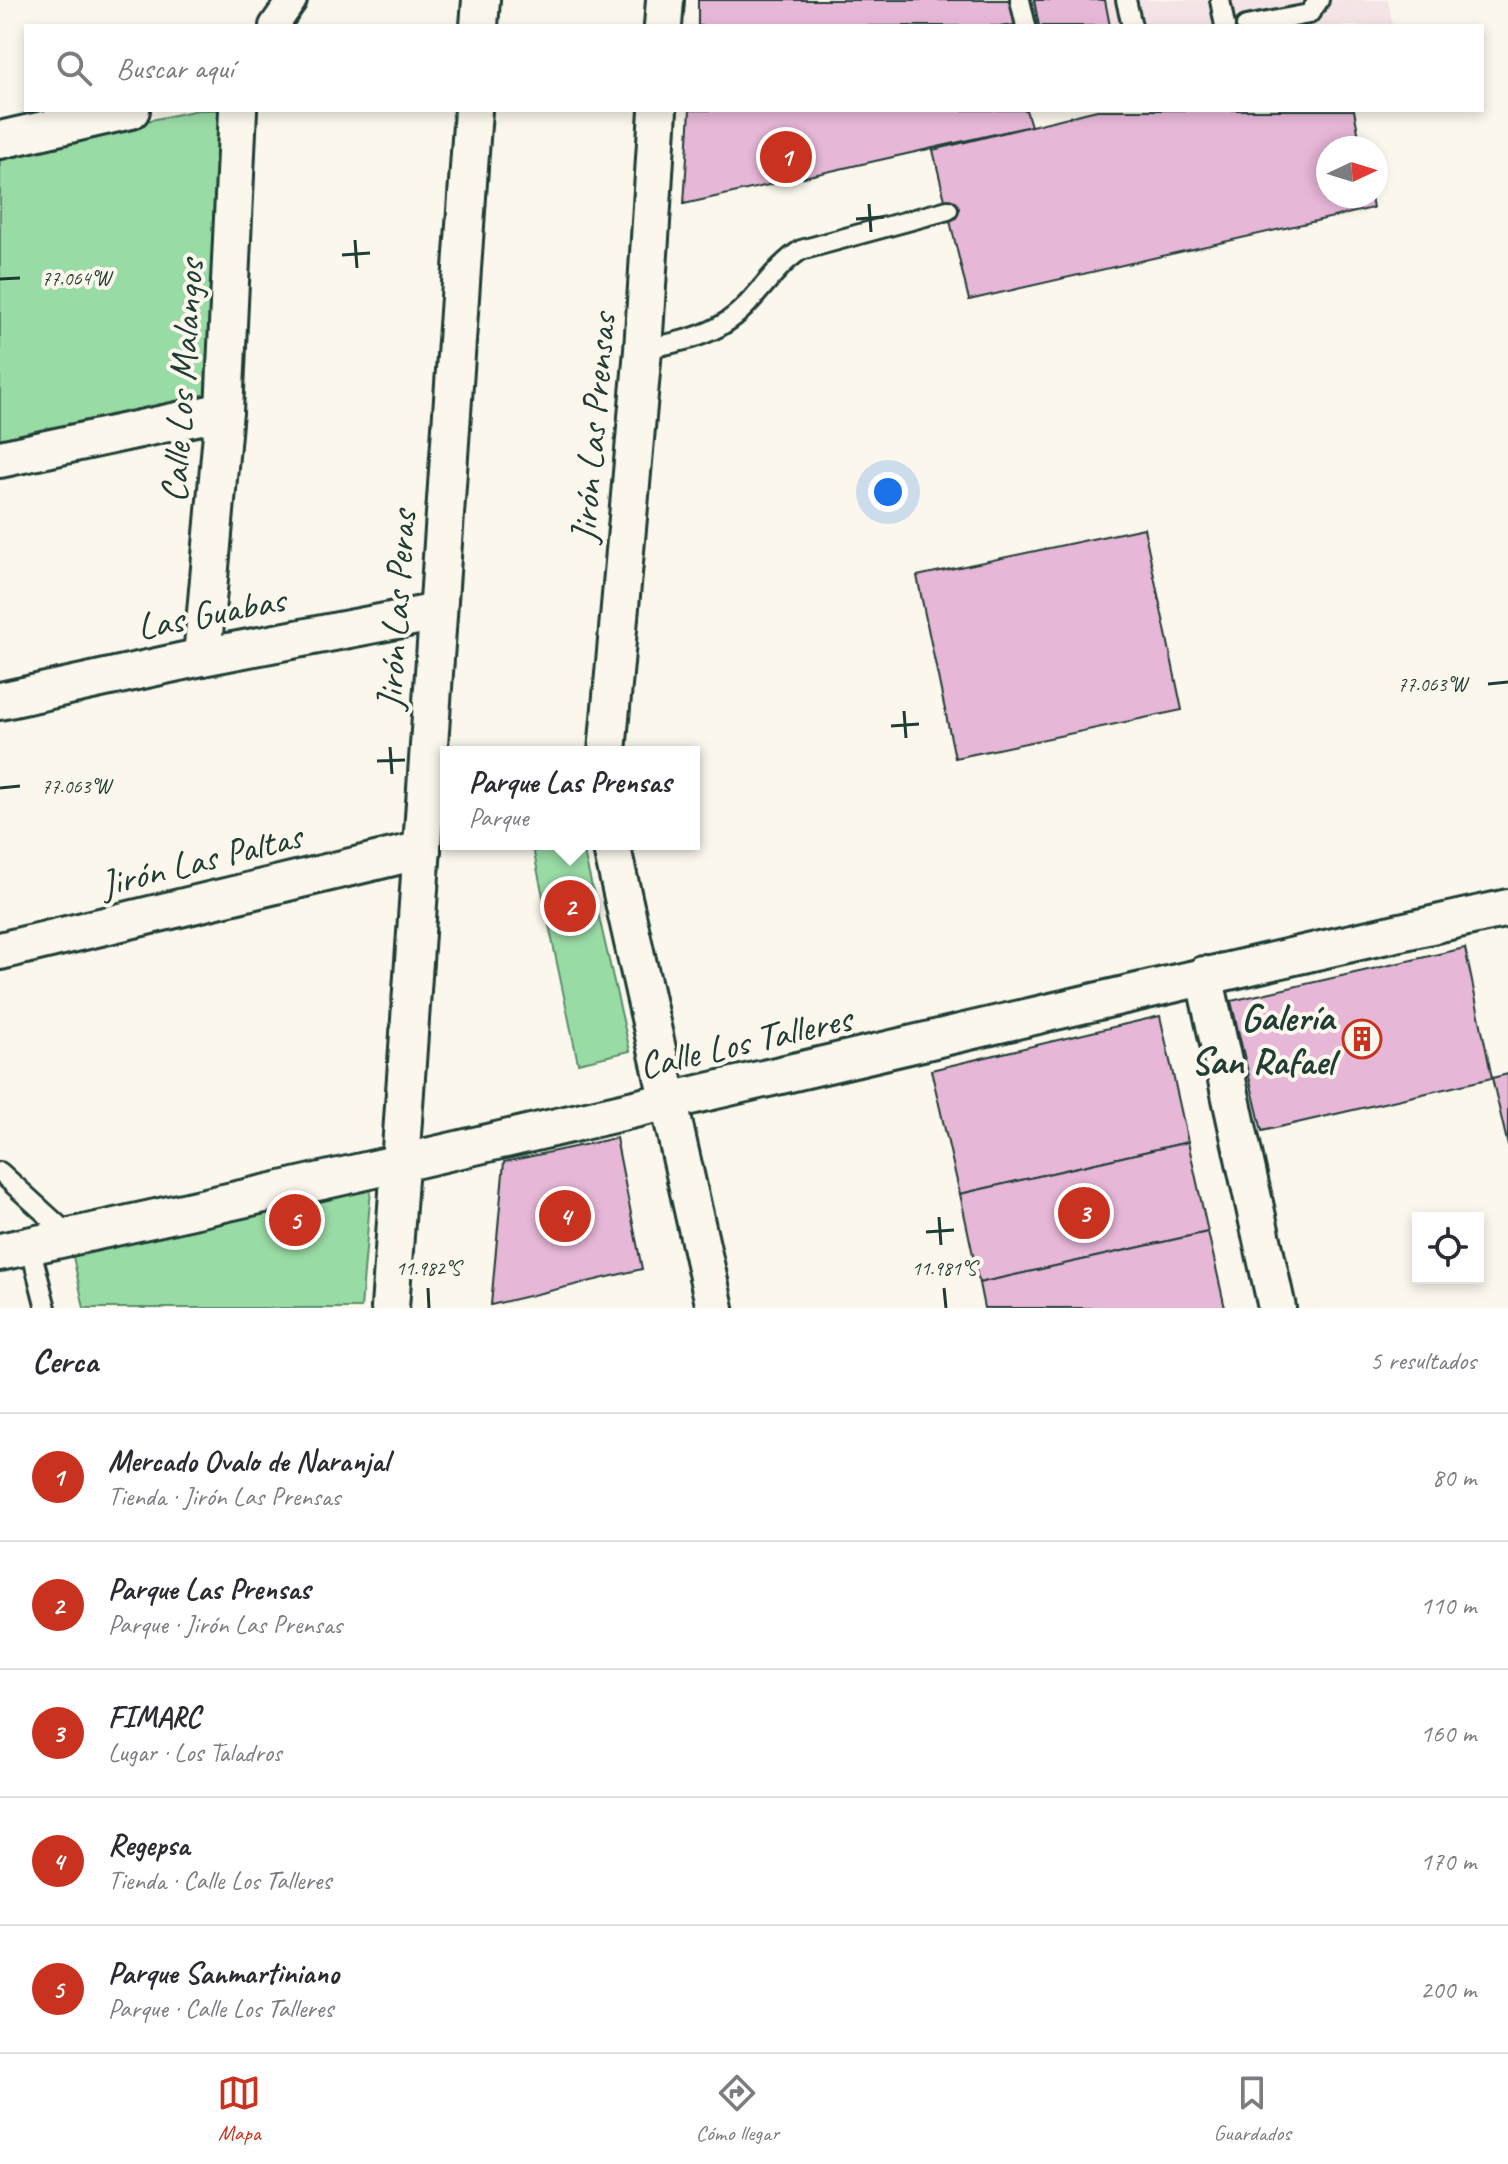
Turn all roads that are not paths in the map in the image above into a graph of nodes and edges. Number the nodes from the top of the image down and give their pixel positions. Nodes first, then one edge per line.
1 (292, 0) edge
2 (481, 0) edge
3 (665, 0) edge
4 (1020, 0) edge
5 (1126, 0) edge
6 (1220, 0) edge
7 (1319, 0) edge
8 (275, 24) edge
9 (479, 24) edge
10 (663, 24) edge
11 (1026, 24) edge
12 (1132, 24) edge
13 (1225, 24) edge
14 (1256, 24) edge
15 (122, 112) edge
16 (238, 112) edge
17 (473, 112) edge
18 (658, 112) edge
19 (0, 140) edge
20 (948, 210) dead end
21 (643, 350) junction
22 (224, 411) junction
23 (0, 459) edge
24 (438, 612) junction
25 (202, 657) junction
26 (0, 701) edge
27 (608, 746) edge
28 (422, 850) junction
29 (612, 850) edge
30 (1508, 908) edge
31 (0, 951) edge
32 (1204, 975) junction
33 (668, 1104) junction
34 (399, 1166) junction
35 (0, 1172) edge
36 (71, 1237) junction
37 (15, 1249) edge
38 (46, 1308) edge
39 (390, 1308) edge
40 (715, 1308) edge
41 (1277, 1308) edge

1 - 8 street
2 - 9 street
3 - 10 street
4 - 11 lane
5 - 12 lane
6 - 13 lane
7 - 14 lane
15 - 19 street
16 - 22 street, Calle Los Malangos
17 - 24 street, Jirón Las Peras
18 - 21 street, Jirón Las Prensas
20 - 21 lane
21 - 27 street, Jirón Las Prensas
22 - 23 street
22 - 25 street, Calle Los Malangos
24 - 25 street, Las Guabas
24 - 28 street, Jirón Las Peras
25 - 26 street, Las Guabas
28 - 31 street, Jirón Las Paltas
28 - 34 street, Jirón Las Peras
29 - 33 street
30 - 32 street, Calle Los Talleres
32 - 33 street, Calle Los Talleres
32 - 41 street
33 - 34 street, Calle Los Talleres
33 - 40 street
34 - 36 street, Calle Los Talleres
34 - 39 street, Jirón Las Peras
35 - 36 lane
36 - 37 street, Calle Los Talleres
37 - 38 lane

